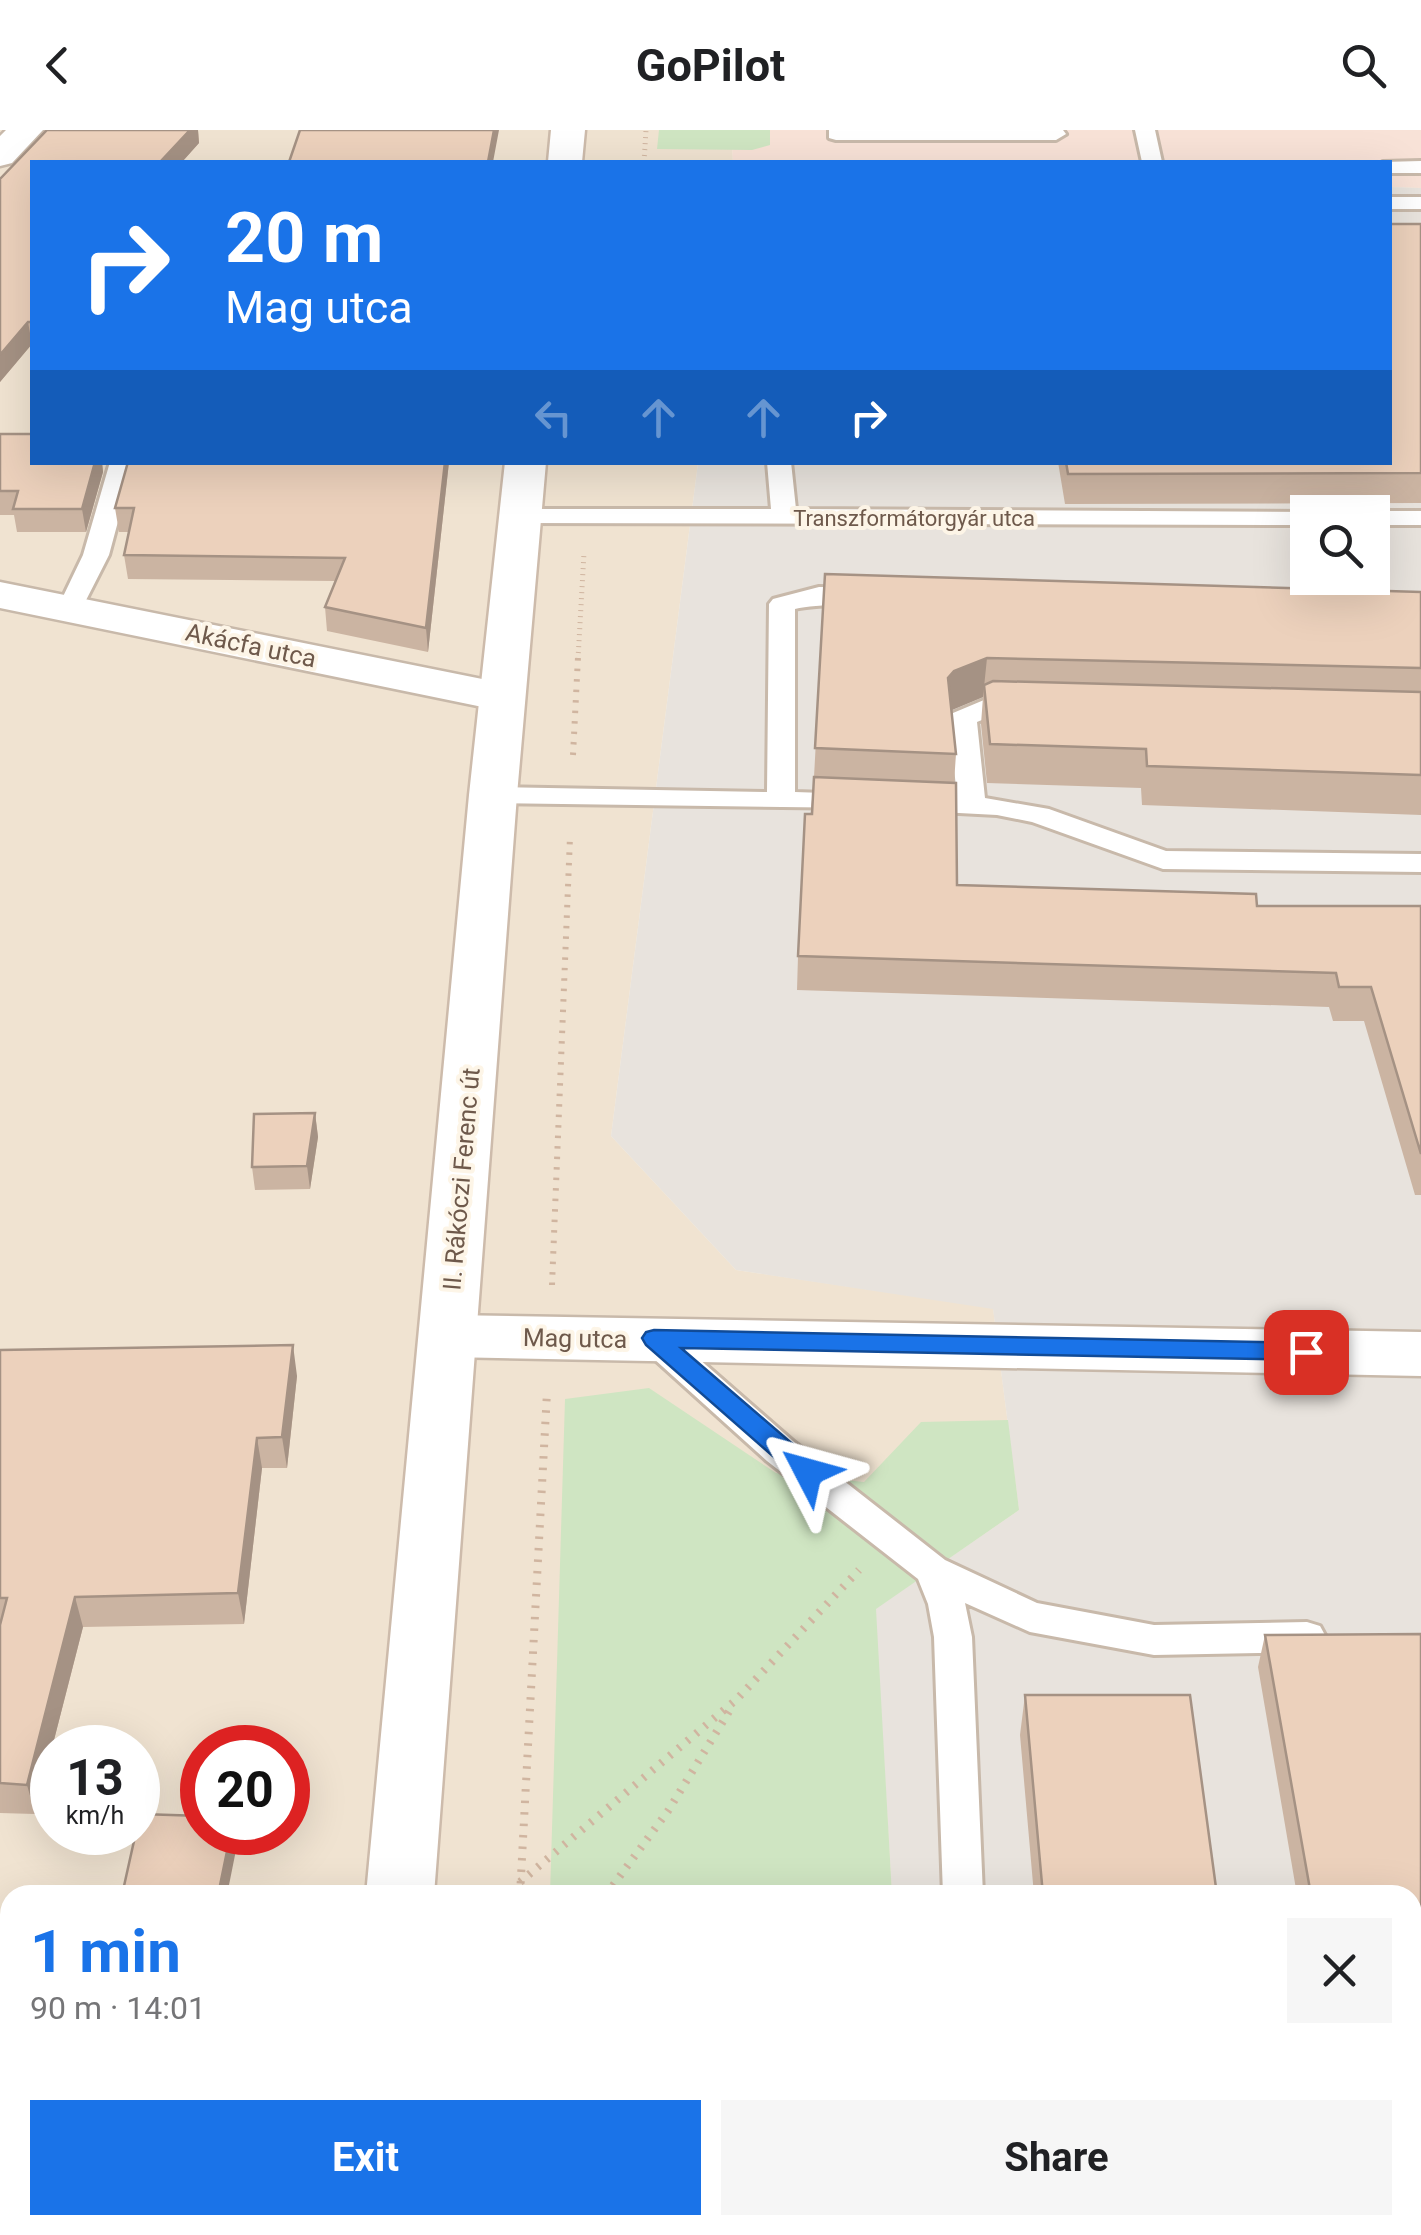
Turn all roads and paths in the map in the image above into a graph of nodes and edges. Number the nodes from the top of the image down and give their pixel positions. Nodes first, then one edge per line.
1 (26, 130) edge
2 (568, 130) edge
3 (646, 130) edge
4 (1145, 130) edge
5 (836, 138) edge
6 (1057, 138) edge
7 (0, 156) edge
8 (565, 160) edge
9 (644, 160) edge
10 (1152, 160) edge
11 (1392, 167) edge
12 (1421, 167) edge
13 (1392, 203) edge
14 (1421, 203) edge
15 (121, 465) edge
16 (526, 465) edge
17 (780, 465) edge
18 (520, 516) junction
19 (586, 516) junction
20 (784, 518) junction
21 (1290, 518) edge
22 (1390, 518) edge
23 (1421, 518) edge
24 (0, 595) edge
25 (886, 596) edge
26 (71, 607) junction
27 (502, 697) junction
28 (1063, 710) edge
29 (493, 795) junction
30 (571, 795) junction
31 (781, 798) junction
32 (972, 807) junction
33 (1421, 864) edge
34 (448, 1336) junction
35 (550, 1338) junction
36 (654, 1338) junction
37 (1421, 1354) edge
38 (891, 1537) junction
39 (932, 1570) junction
40 (1345, 1636) edge
41 (737, 1700) junction
42 (520, 1882) joint
43 (401, 1885) edge
44 (613, 1885) edge
45 (963, 1885) edge

1 - 7 main road
2 - 8 main road
3 - 9 path
4 - 10 lane
5 - 6 lane
11 - 12 lane
13 - 14 lane
15 - 26 lane
16 - 18 main road, II. Rákóczi Ferenc út
17 - 20 lane
18 - 19 lane, Transzformátorgyár utca
18 - 27 main road, II. Rákóczi Ferenc út
19 - 20 lane, Transzformátorgyár utca
19 - 30 path
20 - 21 lane, Transzformátorgyár utca
22 - 23 lane
24 - 26 main road, Akácfa utca
25 - 31 lane
26 - 27 main road, Akácfa utca
27 - 29 main road, II. Rákóczi Ferenc út
28 - 32 lane
29 - 30 lane
29 - 34 main road, II. Rákóczi Ferenc út
30 - 31 lane
30 - 35 path
31 - 32 lane
32 - 33 lane
34 - 35 main road, Mag utca
34 - 43 main road, II. Rákóczi Ferenc út
35 - 36 main road, Mag utca
35 - 42 path
36 - 37 main road, Mag utca
36 - 38 lane
38 - 39 lane
38 - 41 path
39 - 40 lane
39 - 45 lane
41 - 42 path
41 - 44 path

